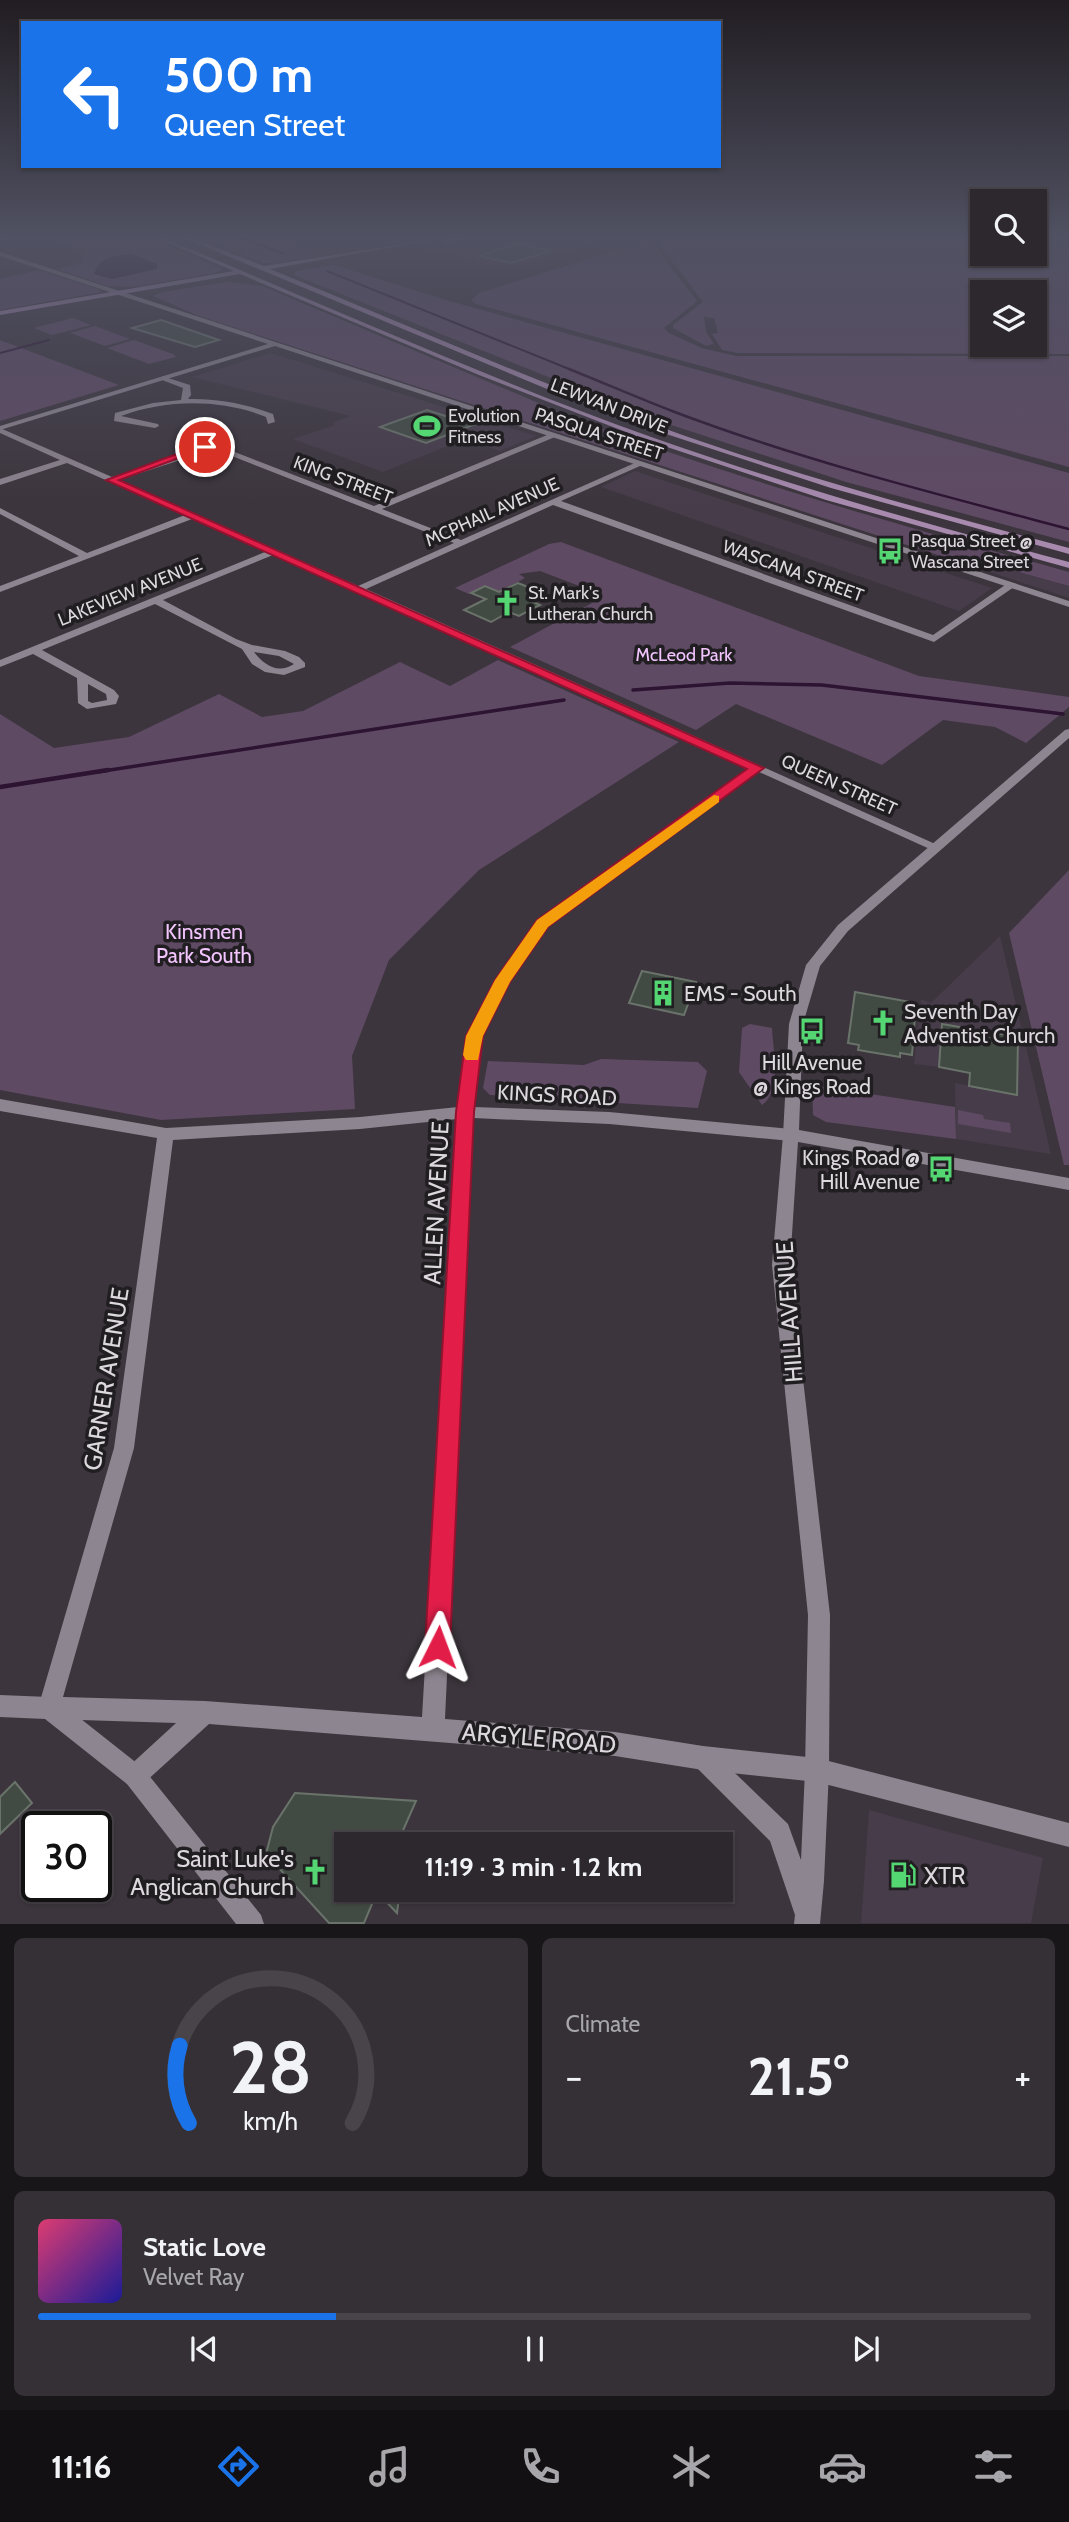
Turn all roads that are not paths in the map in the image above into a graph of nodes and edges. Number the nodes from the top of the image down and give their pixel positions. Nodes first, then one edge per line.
1 (217, 325) edge
2 (375, 325) edge
3 (400, 325) edge
4 (275, 344) junction
5 (165, 378) junction
6 (183, 402) junction
7 (271, 422) dead end
8 (155, 426) dead end
9 (0, 429) edge
10 (552, 435) junction
11 (68, 460) junction
12 (637, 464) junction
13 (110, 480) junction
14 (0, 482) edge
15 (554, 502) junction
16 (374, 509) junction
17 (0, 511) edge
18 (191, 516) junction
19 (462, 543) junction
20 (1069, 551) edge
21 (272, 552) junction
22 (86, 556) junction
23 (1069, 565) edge
24 (1011, 585) junction
25 (0, 589) edge
26 (359, 589) junction
27 (155, 600) junction
28 (1069, 604) edge
29 (246, 647) dead end
30 (34, 650) junction
31 (0, 664) edge
32 (82, 679) dead end
33 (1069, 732) edge
34 (757, 768) junction
35 (936, 847) junction
36 (0, 1105) edge
37 (465, 1112) junction
38 (166, 1133) junction
39 (791, 1135) junction
40 (1069, 1184) edge
41 (0, 1706) edge
42 (49, 1708) junction
43 (205, 1712) junction
44 (433, 1728) junction
45 (703, 1758) junction
46 (817, 1770) junction
47 (135, 1776) junction
48 (1069, 1835) edge
49 (807, 1920) edge
50 (252, 1923) edge

1 - 4 street, PASQUA STREET
2 - 23 main road, LEWVAN DRIVE
3 - 20 main road, LEWVAN DRIVE
4 - 5 street
4 - 10 street, PASQUA STREET
5 - 6 street
5 - 9 street
6 - 7 street
6 - 8 street
9 - 11 street, QUEEN STREET
10 - 12 street, PASQUA STREET
10 - 16 street
11 - 13 street, QUEEN STREET
11 - 14 street
12 - 15 street, MCPHAIL AVENUE
12 - 24 street, PASQUA STREET
13 - 16 street, KING STREET
13 - 18 street, QUEEN STREET
15 - 19 street, MCPHAIL AVENUE
15 - 24 street, WASCANA STREET
16 - 19 street, KING STREET
17 - 22 street
18 - 21 street, QUEEN STREET
18 - 22 street
19 - 26 street, MCPHAIL AVENUE
21 - 26 street, QUEEN STREET
21 - 27 street, LAKEVIEW AVENUE
22 - 25 street
24 - 28 street, PASQUA STREET
26 - 34 street, QUEEN STREET
27 - 29 street
27 - 30 street, LAKEVIEW AVENUE
30 - 31 street, LAKEVIEW AVENUE
30 - 32 street
33 - 35 street, HILL AVENUE
34 - 35 street, QUEEN STREET
34 - 37 street, ALLEN AVENUE
35 - 39 street, HILL AVENUE
36 - 38 street, KINGS ROAD
37 - 38 street, KINGS ROAD
37 - 39 street, KINGS ROAD
37 - 44 street, ALLEN AVENUE
38 - 42 street, GARNER AVENUE
39 - 40 street, KINGS ROAD
39 - 46 street, HILL AVENUE
41 - 42 street, ARGYLE ROAD
42 - 43 street, ARGYLE ROAD
42 - 47 street
43 - 44 street, ARGYLE ROAD
43 - 47 street
44 - 45 street, ARGYLE ROAD
45 - 46 street, ARGYLE ROAD
45 - 49 street
46 - 48 street, ARGYLE ROAD
46 - 49 street, HILL AVENUE
47 - 50 street

